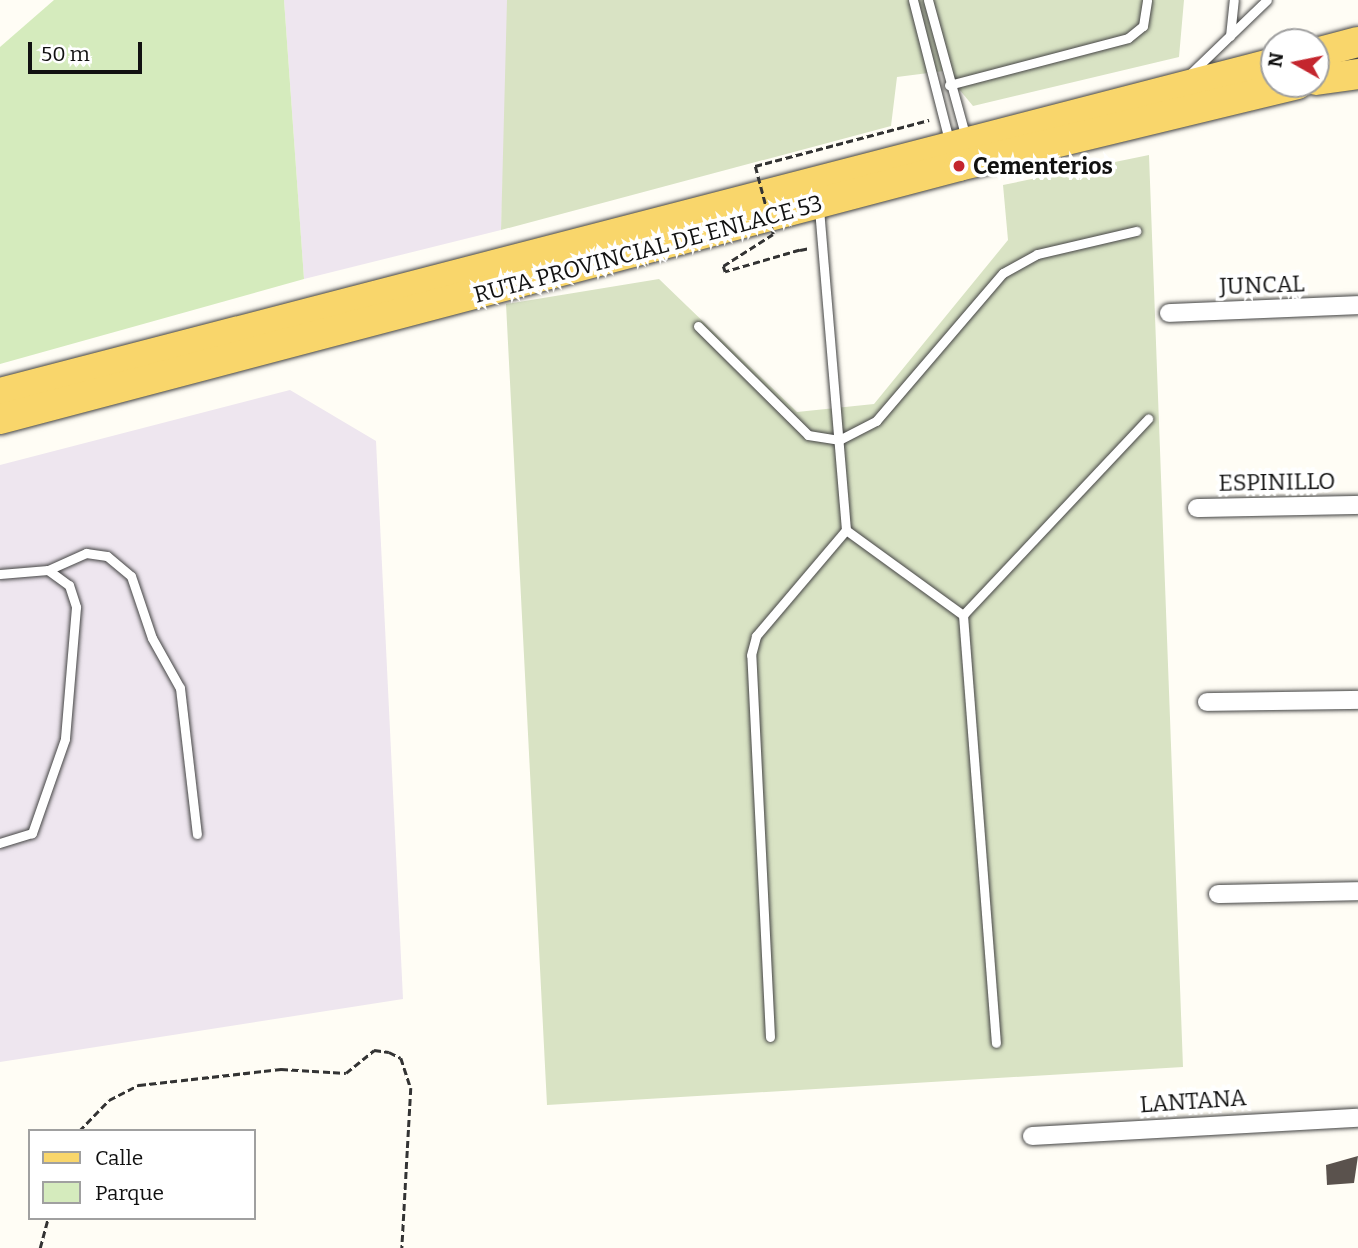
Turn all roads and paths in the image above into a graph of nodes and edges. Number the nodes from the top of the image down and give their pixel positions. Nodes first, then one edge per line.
1 (913, 0) edge
2 (928, 0) edge
3 (1147, 0) edge
4 (1234, 0) edge
5 (1267, 0) edge
6 (1230, 36) junction
7 (1358, 42) edge
8 (1330, 49) edge
9 (1260, 66) edge
10 (1358, 74) edge
11 (1330, 78) edge
12 (949, 85) junction
13 (1174, 88) junction
14 (1260, 93) edge
15 (929, 120) dead end
16 (958, 142) junction
17 (818, 204) junction
18 (1136, 231) dead end
19 (800, 250) dead end
20 (1358, 305) edge
21 (1169, 313) dead end
22 (698, 326) dead end
23 (0, 393) edge
24 (0, 419) edge
25 (1148, 419) dead end
26 (839, 440) junction
27 (1358, 505) edge
28 (1197, 508) dead end
29 (846, 530) junction
30 (48, 570) junction
31 (0, 574) edge
32 (963, 615) junction
33 (1358, 700) edge
34 (1207, 702) dead end
35 (197, 834) dead end
36 (0, 843) edge
37 (1358, 891) edge
38 (1218, 894) dead end
39 (770, 1037) dead end
40 (996, 1042) dead end
41 (1358, 1118) edge
42 (81, 1129) edge
43 (1032, 1136) dead end
44 (47, 1220) edge
45 (40, 1248) edge
46 (402, 1248) edge

1 - 16 lane
2 - 12 lane
3 - 12 lane
4 - 6 lane
5 - 6 lane
6 - 13 lane
7 - 8 main road
9 - 13 main road, RUTA PROVINCIAL DE ENLACE 53
10 - 11 main road
12 - 16 lane
13 - 16 main road, RUTA PROVINCIAL DE ENLACE 53
14 - 17 main road, RUTA PROVINCIAL DE ENLACE 53
15 - 19 path, bridge
16 - 23 main road, RUTA PROVINCIAL DE ENLACE 53
17 - 24 main road, RUTA PROVINCIAL DE ENLACE 53
17 - 26 lane
18 - 26 lane
20 - 21 street, JUNCAL
22 - 26 lane
25 - 32 lane
26 - 29 lane
27 - 28 street, ESPINILLO
29 - 32 lane
29 - 39 lane
30 - 31 lane
30 - 35 lane
30 - 36 lane
32 - 40 lane
33 - 34 street
37 - 38 street
41 - 43 street, LANTANA
42 - 46 path
44 - 45 path

